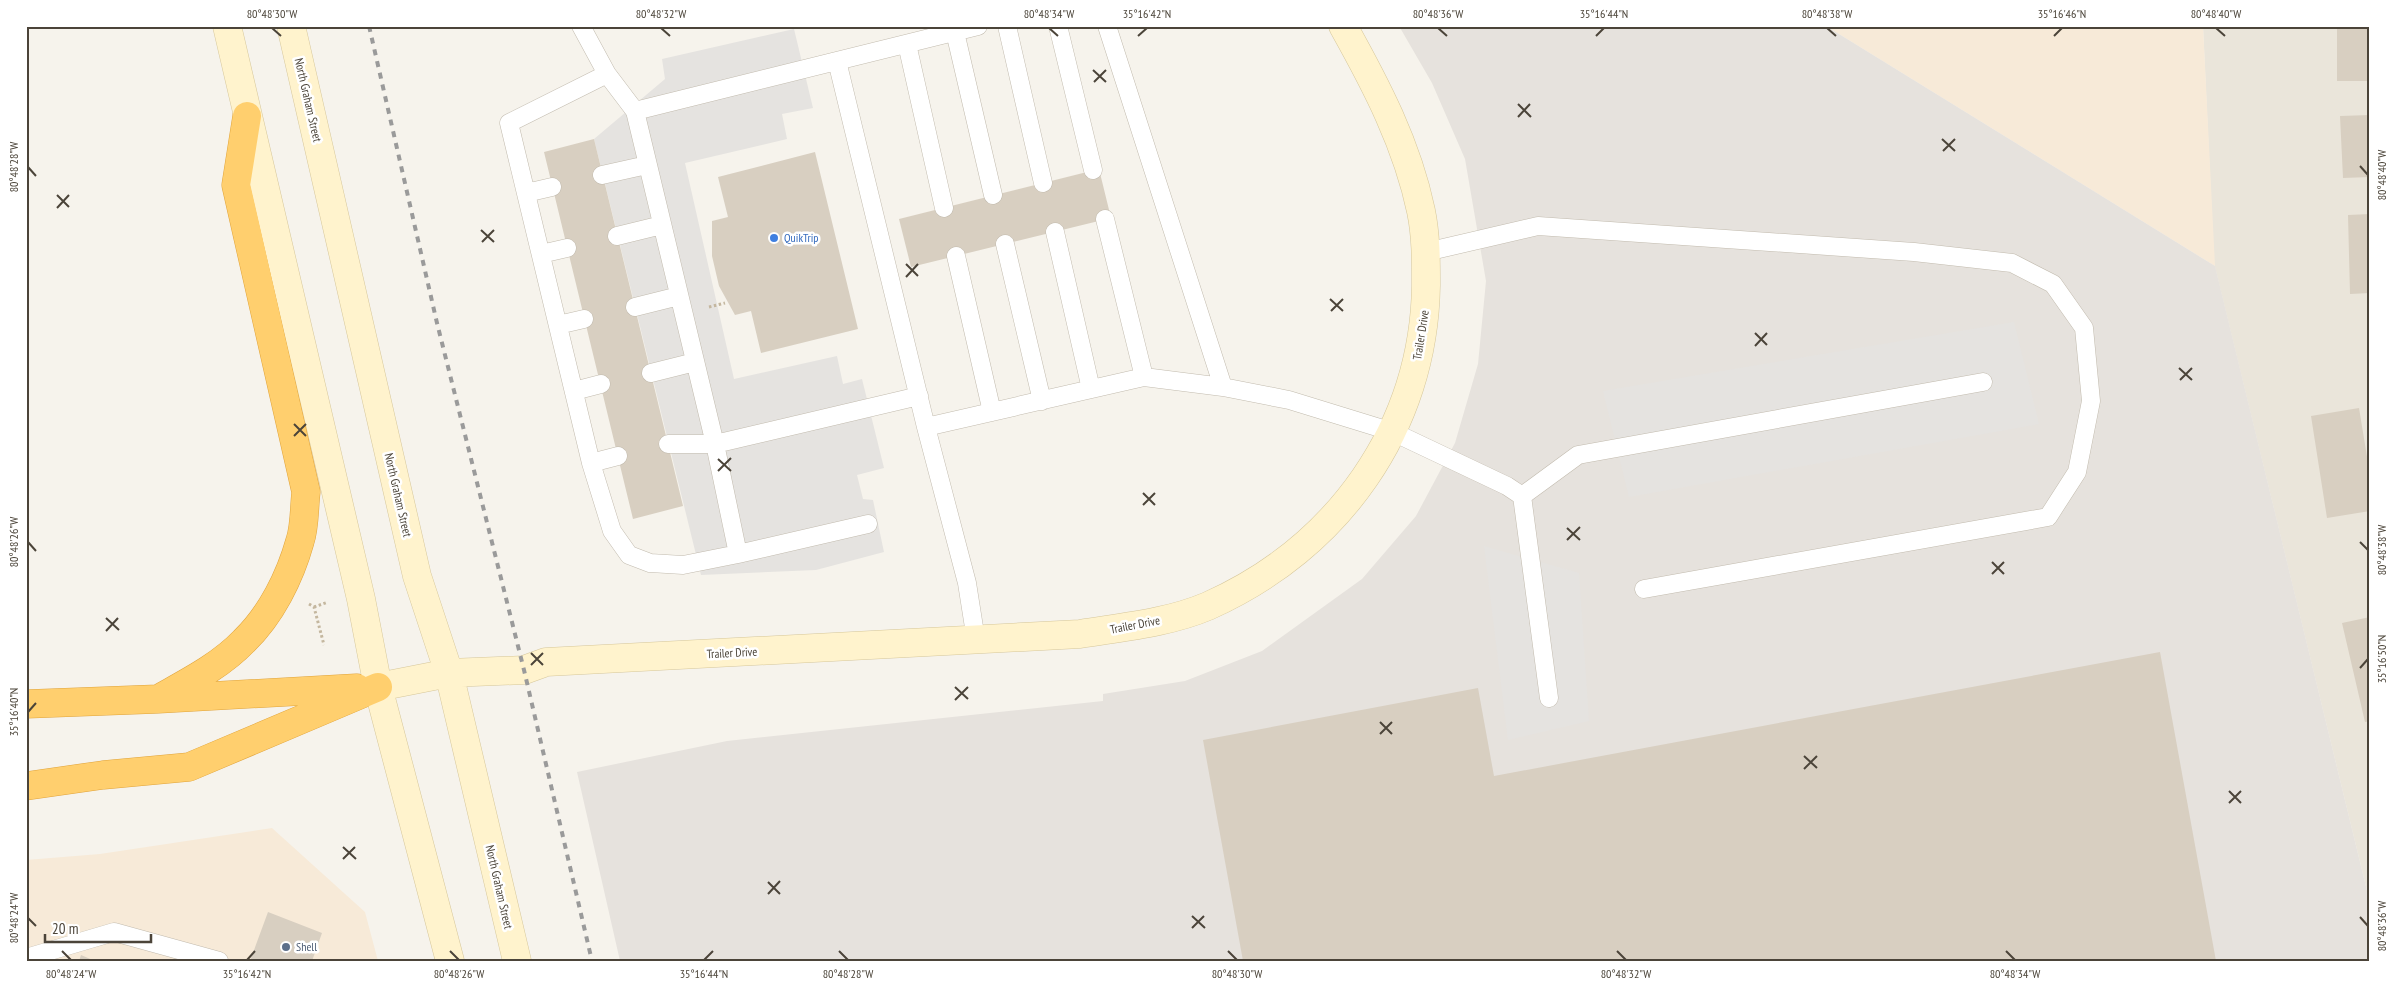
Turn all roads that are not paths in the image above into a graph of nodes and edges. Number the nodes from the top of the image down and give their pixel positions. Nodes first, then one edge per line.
1 (226, 26) edge
2 (291, 26) edge
3 (580, 26) edge
4 (978, 26) edge
5 (1007, 26) edge
6 (1058, 26) edge
7 (1107, 26) edge
8 (1343, 26) edge
9 (955, 32) junction
10 (907, 44) junction
11 (837, 61) junction
12 (607, 74) junction
13 (635, 111) junction
14 (247, 116) junction
15 (647, 164) junction
16 (1093, 170) dead end
17 (602, 175) dead end
18 (1043, 183) dead end
19 (552, 186) dead end
20 (526, 193) junction
21 (993, 195) dead end
22 (944, 208) dead end
23 (1105, 219) dead end
24 (662, 225) junction
25 (1055, 232) dead end
26 (617, 236) dead end
27 (1005, 244) dead end
28 (567, 248) dead end
29 (1426, 252) junction
30 (541, 254) junction
31 (956, 256) dead end
32 (679, 296) junction
33 (635, 307) dead end
34 (584, 319) dead end
35 (558, 326) junction
36 (695, 362) junction
37 (651, 373) dead end
38 (1144, 377) junction
39 (1983, 382) dead end
40 (601, 384) dead end
41 (1223, 387) junction
42 (1090, 389) junction
43 (574, 391) junction
44 (919, 396) junction
45 (1042, 401) junction
46 (992, 412) junction
47 (926, 427) junction
48 (1393, 432) junction
49 (668, 444) dead end
50 (715, 444) junction
51 (618, 456) dead end
52 (591, 463) junction
53 (1522, 496) junction
54 (868, 524) dead end
55 (738, 554) junction
56 (1644, 589) dead end
57 (976, 640) junction
58 (448, 673) junction
59 (378, 687) junction
60 (1549, 698) dead end
61 (158, 699) junction
62 (26, 704) edge
63 (26, 786) edge
64 (26, 958) edge
65 (219, 961) edge
66 (450, 961) edge
67 (517, 961) edge

1 - 14 main road
2 - 58 main road, North Graham Street
3 - 12 lane
4 - 9 lane
5 - 18 lane
6 - 16 lane
7 - 41 lane
8 - 29 main road, Trailer Drive
9 - 10 lane
9 - 21 lane
10 - 11 lane
10 - 22 lane
11 - 13 lane
11 - 44 lane
12 - 13 lane
12 - 20 lane
13 - 15 lane
14 - 59 main road
14 - 61 highway
15 - 17 lane
15 - 24 lane
19 - 20 lane
20 - 30 lane
23 - 38 lane
24 - 26 lane
24 - 32 lane
25 - 42 lane
27 - 45 lane
28 - 30 lane
29 - 48 main road, Trailer Drive
29 - 56 lane
30 - 35 lane
31 - 46 lane
32 - 33 lane
32 - 36 lane
34 - 35 lane
35 - 43 lane
36 - 37 lane
36 - 50 lane
38 - 41 lane
38 - 42 lane
39 - 53 lane
40 - 43 lane
41 - 48 lane
42 - 45 lane
43 - 52 lane
44 - 47 lane
44 - 50 lane
45 - 46 lane
46 - 47 lane
47 - 57 lane
48 - 53 lane
48 - 57 main road, Trailer Drive
49 - 50 lane
50 - 55 lane
51 - 52 lane
52 - 55 lane
53 - 60 lane
54 - 55 lane
57 - 58 main road, Trailer Drive
58 - 59 main road, Trailer Drive
58 - 67 main road, North Graham Street
59 - 61 highway
59 - 63 highway
59 - 66 main road
61 - 62 highway
64 - 65 lane

